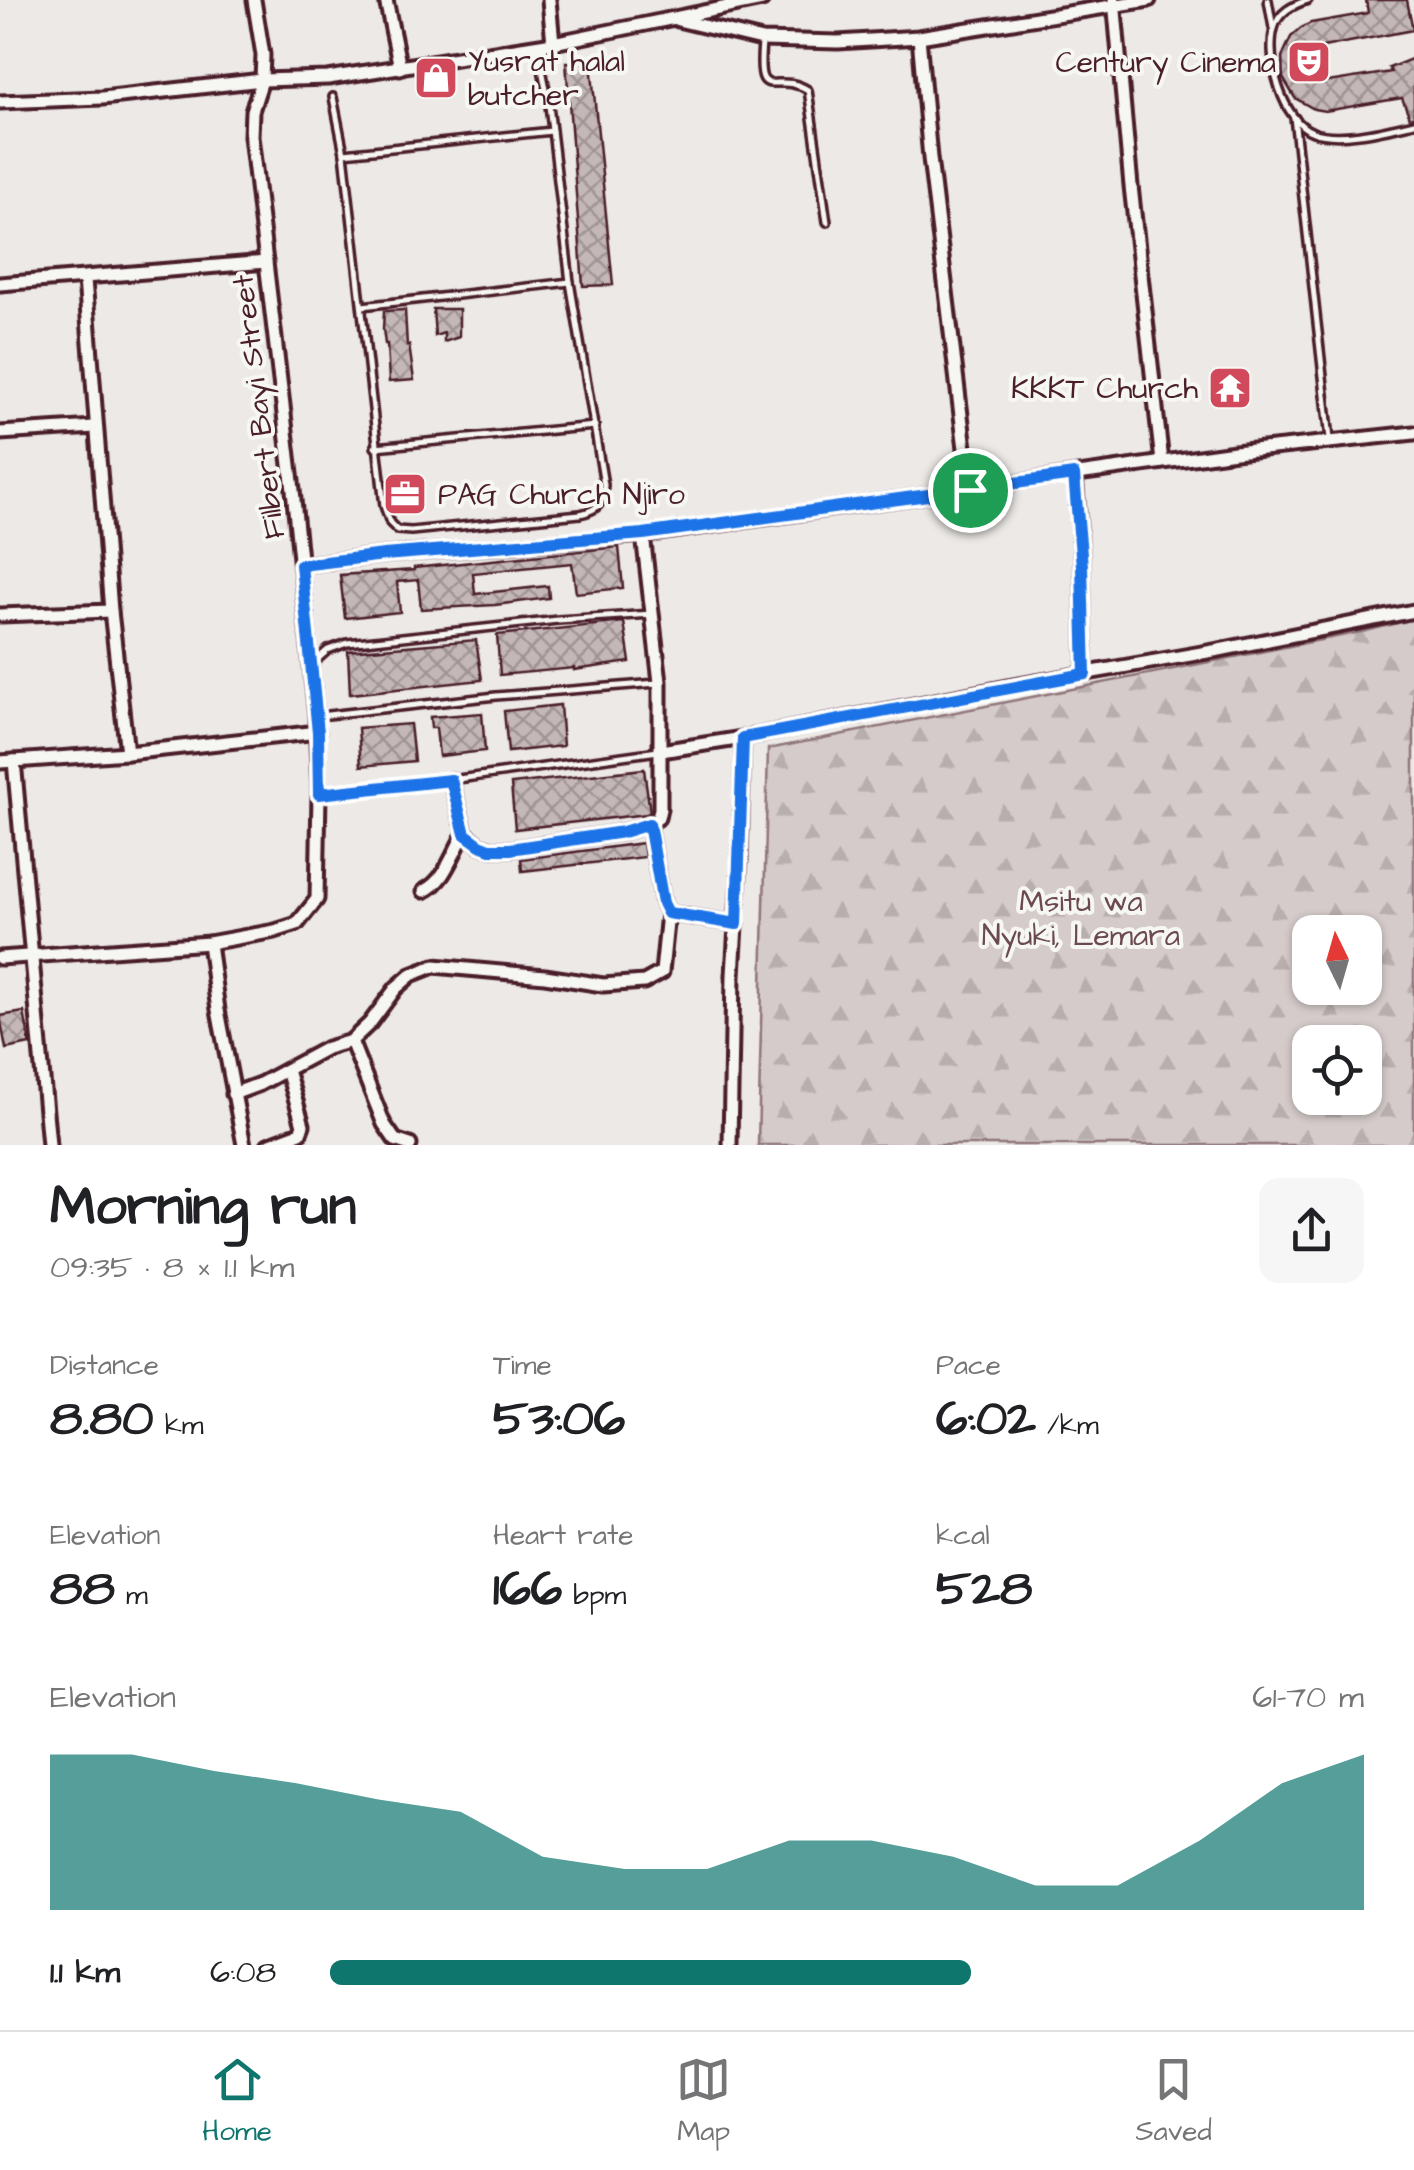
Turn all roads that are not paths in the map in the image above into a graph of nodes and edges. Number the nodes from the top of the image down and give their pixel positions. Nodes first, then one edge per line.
1 (254, 0) edge
2 (386, 0) edge
3 (548, 0) edge
4 (762, 0) edge
5 (1149, 0) edge
6 (1268, 0) edge
7 (1308, 0) edge
8 (1114, 2) edge
9 (671, 18) junction
10 (1274, 31) junction
11 (919, 36) junction
12 (762, 40) junction
13 (552, 42) junction
14 (538, 44) junction
15 (400, 68) junction
16 (262, 80) junction
17 (333, 97) dead end
18 (0, 102) edge
19 (1294, 117) junction
20 (1414, 123) edge
21 (552, 131) junction
22 (344, 153) junction
23 (826, 222) dead end
24 (266, 262) junction
25 (84, 278) junction
26 (570, 282) junction
27 (0, 284) edge
28 (362, 306) junction
29 (595, 426) junction
30 (96, 427) junction
31 (0, 432) edge
32 (1414, 433) edge
33 (1331, 442) junction
34 (376, 447) junction
35 (1162, 462) junction
36 (1074, 475) junction
37 (970, 490) junction
38 (643, 534) junction
39 (301, 565) junction
40 (111, 610) junction
41 (1414, 611) edge
42 (652, 614) junction
43 (0, 615) edge
44 (310, 666) junction
45 (1085, 674) junction
46 (660, 682) junction
47 (316, 716) junction
48 (318, 732) junction
49 (743, 738) junction
50 (661, 751) junction
51 (127, 752) junction
52 (14, 761) junction
53 (0, 762) edge
54 (451, 780) junction
55 (319, 794) junction
56 (649, 824) junction
57 (465, 834) junction
58 (424, 892) dead end
59 (668, 913) junction
60 (737, 924) junction
61 (209, 942) junction
62 (32, 957) junction
63 (0, 958) edge
64 (352, 1040) junction
65 (286, 1070) junction
66 (233, 1094) junction
67 (395, 1142) edge
68 (49, 1145) edge
69 (244, 1145) edge
70 (268, 1145) edge
71 (410, 1145) edge
72 (730, 1145) edge

1 - 16 street, Filbert Bayi Street
2 - 15 street
3 - 13 street
4 - 9 street
5 - 8 street
6 - 10 lane
7 - 10 lane
8 - 11 street
8 - 35 street
9 - 12 street
9 - 13 street
10 - 19 lane
11 - 12 street
11 - 37 street
12 - 23 lane
13 - 14 street
14 - 15 street
14 - 21 lane
15 - 16 street
16 - 18 street
16 - 24 street, Filbert Bayi Street
17 - 22 lane
19 - 20 lane
19 - 33 lane
21 - 22 lane
21 - 26 lane
22 - 28 lane
24 - 25 street
24 - 39 street, Filbert Bayi Street
25 - 27 street
25 - 30 street
26 - 28 lane
26 - 29 lane
28 - 34 lane
29 - 34 lane
29 - 34 lane
30 - 31 street
30 - 40 street
32 - 33 street
33 - 35 street
35 - 36 street
36 - 37 street
36 - 45 street
37 - 38 street
38 - 39 street
38 - 42 street
39 - 44 street, Filbert Bayi Street
40 - 43 street
40 - 51 street
41 - 45 street
42 - 44 lane
42 - 46 street
44 - 47 street, Filbert Bayi Street
45 - 49 street
46 - 47 lane
46 - 50 street
47 - 48 street, Filbert Bayi Street
48 - 51 street
48 - 55 street, Filbert Bayi Street
49 - 50 street
49 - 60 street
50 - 54 lane
50 - 56 street
51 - 52 street
52 - 53 street
52 - 62 street
54 - 55 lane
54 - 57 street
55 - 61 street, Filbert Bayi Street
56 - 57 street
56 - 59 street
57 - 58 street
59 - 60 street
59 - 64 street
60 - 72 street
61 - 62 street, Filbert Bayi Street
61 - 66 street
62 - 63 street, Filbert Bayi Street
62 - 68 street
64 - 65 street
64 - 67 street
65 - 66 street
65 - 70 street
66 - 69 street
67 - 71 street

